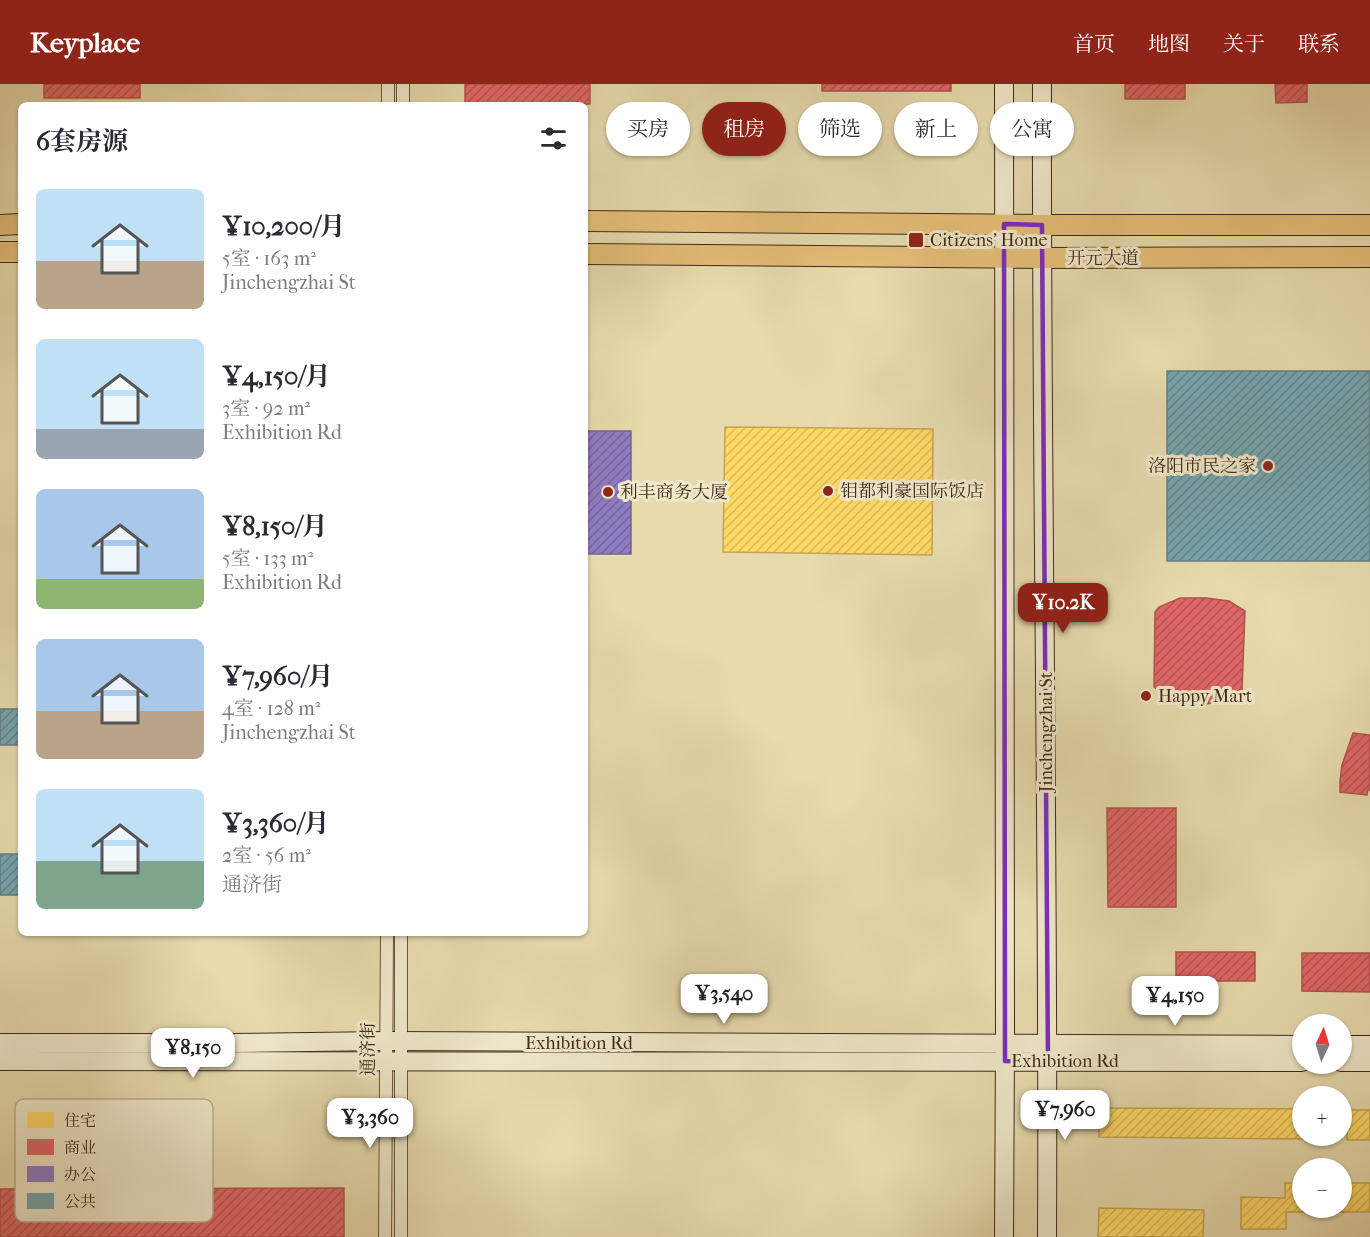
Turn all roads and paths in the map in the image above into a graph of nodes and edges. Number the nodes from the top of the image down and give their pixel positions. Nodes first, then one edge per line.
1 (388, 84) edge
2 (403, 84) edge
3 (1004, 84) edge
4 (1042, 84) edge
5 (388, 102) edge
6 (403, 102) edge
7 (588, 221) edge
8 (1004, 224) junction
9 (0, 225) edge
10 (18, 225) edge
11 (1042, 225) junction
12 (1370, 225) edge
13 (0, 252) edge
14 (18, 252) edge
15 (588, 254) edge
16 (1370, 257) edge
17 (1004, 258) junction
18 (1043, 258) junction
19 (387, 936) edge
20 (401, 936) edge
21 (393, 1041) junction
22 (0, 1043) edge
23 (1292, 1045) edge
24 (1352, 1045) edge
25 (1370, 1045) edge
26 (1005, 1053) junction
27 (1048, 1053) junction
28 (0, 1061) edge
29 (393, 1061) junction
30 (1292, 1062) edge
31 (1352, 1062) edge
32 (1370, 1062) edge
33 (385, 1237) edge
34 (400, 1237) edge
35 (1004, 1237) edge
36 (1047, 1237) edge

1 - 5 street
2 - 6 street
3 - 8 street
4 - 11 street, Jinchengzhai St
7 - 8 main road, 开元大道
8 - 11 main road, 开元大道
8 - 17 street
9 - 10 main road
11 - 12 main road, 开元大道
11 - 18 street, Jinchengzhai St
13 - 14 main road
15 - 17 main road, 开元大道
16 - 18 main road, 开元大道
17 - 18 main road, 开元大道
17 - 26 street
18 - 27 street, Jinchengzhai St
19 - 21 street, 通济街
20 - 21 street, 通济街
21 - 22 street, Exhibition Rd
21 - 26 street, Exhibition Rd
21 - 29 street, 通济街
23 - 27 street, Exhibition Rd
24 - 25 street
26 - 27 street, Exhibition Rd
26 - 29 street, Exhibition Rd
26 - 35 street
27 - 30 street, Exhibition Rd
27 - 36 street, Jinchengzhai St
28 - 29 street, Exhibition Rd
29 - 33 street, 通济街
29 - 34 street, 通济街
31 - 32 street

